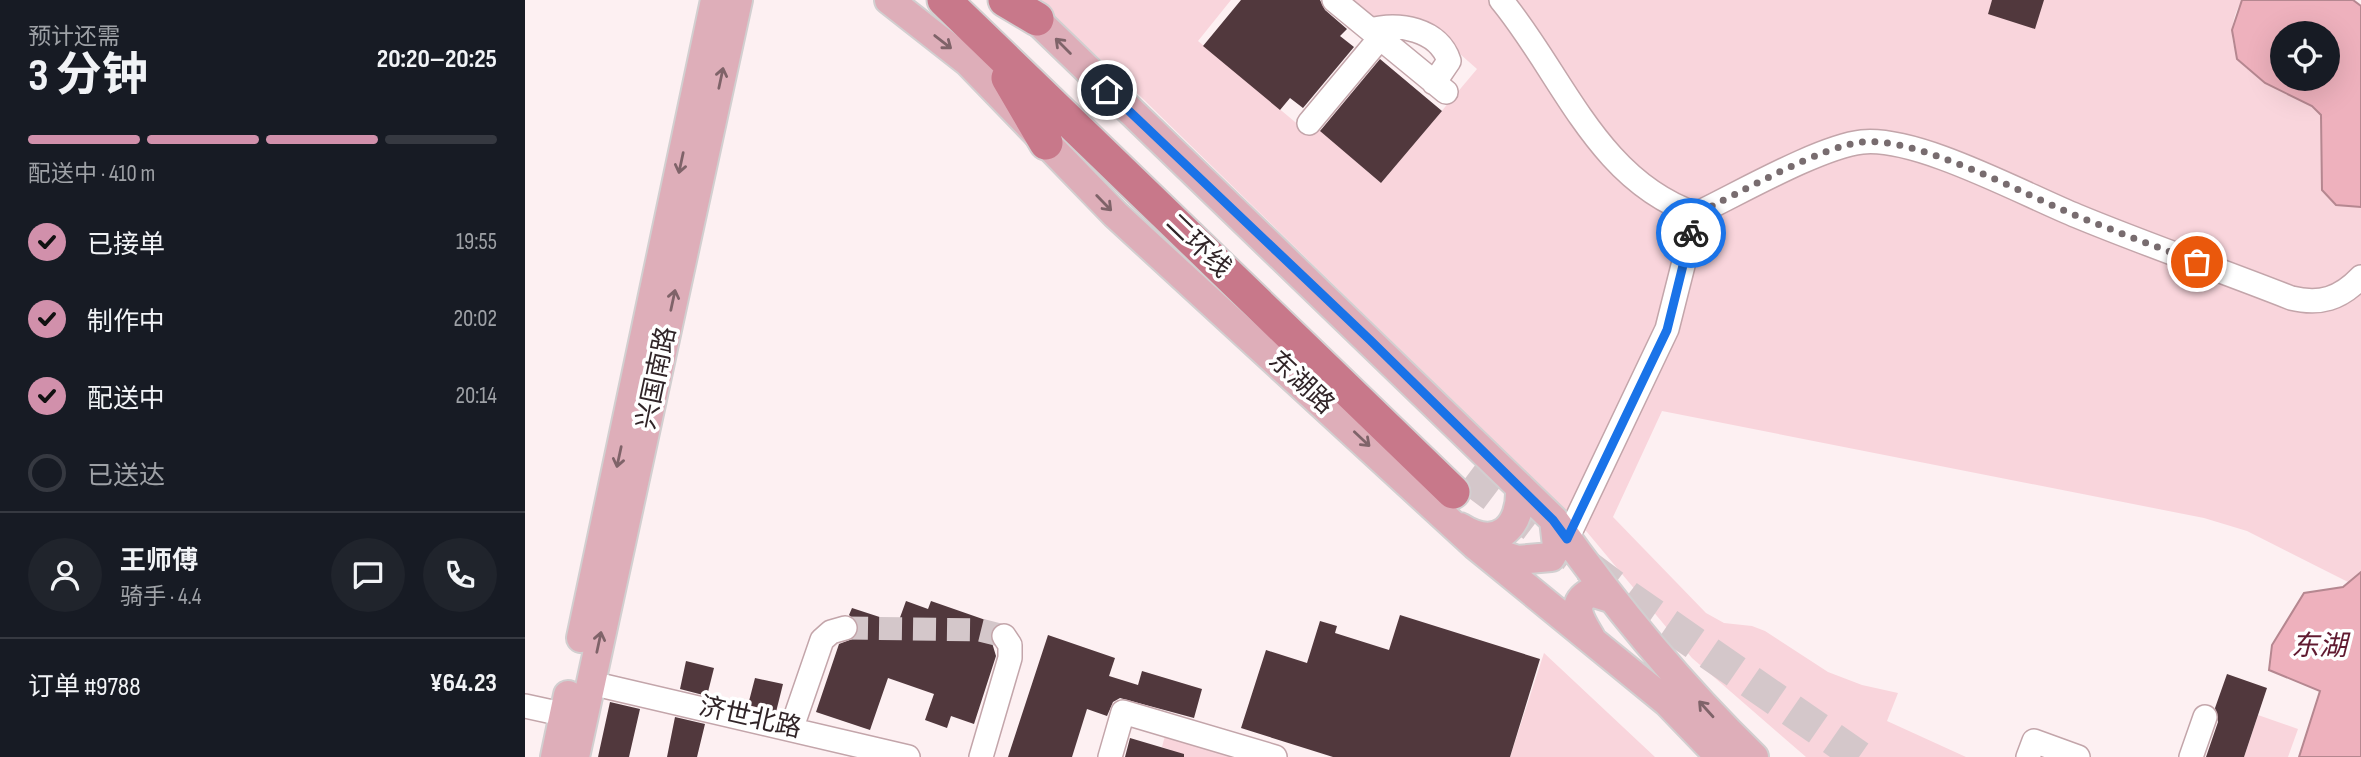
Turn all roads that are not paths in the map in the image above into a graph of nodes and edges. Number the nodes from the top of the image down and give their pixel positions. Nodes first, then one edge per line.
1 (715, 0) edge
2 (738, 0) edge
3 (890, 0) edge
4 (1005, 0) edge
5 (1334, 0) edge
6 (1501, 0) edge
7 (960, 4) edge
8 (1026, 10) edge
9 (1375, 34) junction
10 (1309, 123) dead end
11 (1046, 143) junction
12 (1696, 214) junction
13 (2361, 278) edge
14 (1520, 487) junction
15 (1454, 494) junction
16 (1563, 543) junction
17 (1475, 545) junction
18 (1610, 598) junction
19 (1564, 619) junction
20 (845, 628) tunnel mouth
21 (1004, 636) dead end
22 (1596, 646) junction
23 (591, 683) junction
24 (525, 706) edge
25 (573, 717) junction
26 (2205, 717) dead end
27 (792, 727) junction
28 (555, 757) edge
29 (575, 757) edge
30 (908, 757) edge
31 (981, 757) edge
32 (1110, 757) edge
33 (1275, 757) edge
34 (1720, 757) edge
35 (1754, 757) edge
36 (2028, 757) edge
37 (2078, 757) edge
38 (2191, 757) edge

1 -> 25 main road, 兴国南路
23 -> 2 main road, 兴国南路
3 -> 11 main road, 东湖路
4 - 8 highway
5 - 9 street
6 - 12 street
7 - 11 highway
7 - 15 highway, 二环线
14 -> 8 main road
9 - 9 street
9 - 10 street
11 -> 15 main road, 东湖路
12 - 13 street
12 - 16 street
14 - 15 main road
14 - 16 main road
15 - 17 main road, 东湖路
16 - 17 main road
16 - 18 main road
16 - 19 main road
17 - 19 main road, 东湖路
18 - 22 main road
35 -> 18 main road
19 - 22 main road, 东湖路
20 - 27 street
21 - 31 street
22 - 34 main road, 东湖路
23 - 25 main road, 兴国南路
23 - 27 street, 济世北路
24 - 25 street
25 - 28 main road, 兴国南路
25 - 29 main road, 兴国南路
26 - 38 street
27 - 30 street, 济世北路
32 - 33 street
36 - 37 street

